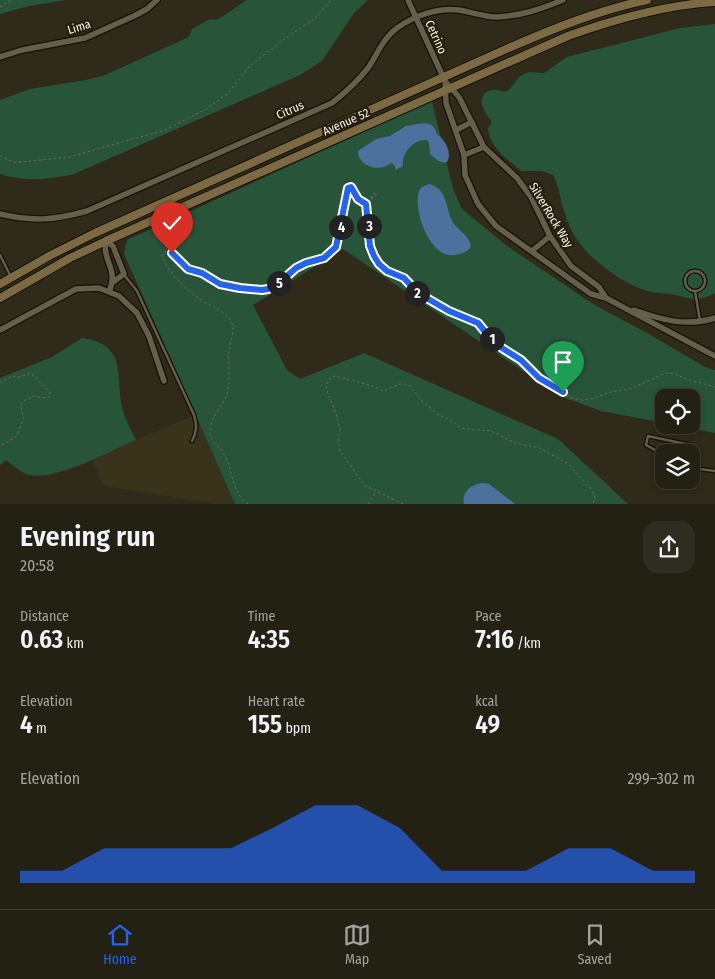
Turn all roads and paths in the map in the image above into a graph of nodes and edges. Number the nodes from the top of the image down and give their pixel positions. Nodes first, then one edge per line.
1 (11, 0) edge
2 (157, 0) edge
3 (331, 0) edge
4 (408, 0) edge
5 (563, 0) edge
6 (647, 0) edge
7 (715, 2) edge
8 (0, 7) edge
9 (416, 18) junction
10 (0, 56) edge
11 (444, 79) junction
12 (448, 90) junction
13 (472, 122) junction
14 (456, 130) junction
15 (484, 147) junction
16 (464, 155) junction
17 (0, 156) edge
18 (370, 199) dead end
19 (366, 204) junction
20 (0, 214) edge
21 (550, 236) junction
22 (106, 241) junction
23 (532, 251) junction
24 (0, 255) edge
25 (124, 274) junction
26 (12, 278) junction
27 (113, 282) junction
28 (0, 284) edge
29 (695, 291) junction
30 (109, 292) junction
31 (0, 298) edge
32 (606, 298) junction
33 (616, 304) junction
34 (715, 318) edge
35 (700, 321) junction
36 (0, 330) edge
37 (715, 356) edge
38 (164, 381) dead end
39 (0, 384) edge
40 (715, 387) edge
41 (192, 440) dead end
42 (685, 444) edge
43 (0, 446) edge
44 (655, 450) edge
45 (700, 469) edge
46 (715, 471) edge
47 (376, 492) junction
48 (248, 504) edge
49 (368, 504) edge
50 (403, 504) edge
51 (593, 504) edge

1 - 8 path
2 - 10 street, Lima
3 - 17 path
4 - 9 street, Cetrino
5 - 9 street, Citrus
6 - 11 main road, Avenue 52
7 - 12 main road, Avenue 52
9 - 11 street, Cetrino
9 - 20 street, Citrus
11 - 12 street, SilverRock Way
11 - 26 main road, Avenue 52
12 - 13 street, SilverRock Way
12 - 14 street, SilverRock Way
12 - 22 main road, Avenue 52
13 - 14 street
13 - 15 street, SilverRock Way
14 - 16 street, SilverRock Way
15 - 16 street
15 - 21 street, SilverRock Way
16 - 23 street, SilverRock Way
18 - 19 path
19 - 40 path
19 - 48 path
21 - 23 street
21 - 32 street, SilverRock Way
22 - 25 street
22 - 27 street
22 - 31 main road, Avenue 52
23 - 32 street, SilverRock Way
24 - 26 lane
25 - 27 street
25 - 41 lane
26 - 28 main road, Avenue 52
27 - 30 street
29 - 29 lane
29 - 35 lane
30 - 36 street
30 - 38 street
32 - 33 street, SilverRock Way
33 - 35 street
33 - 37 street, SilverRock Way
34 - 35 street
39 - 43 path
42 - 44 lane
45 - 46 lane
47 - 49 path
47 - 50 path
47 - 51 path

